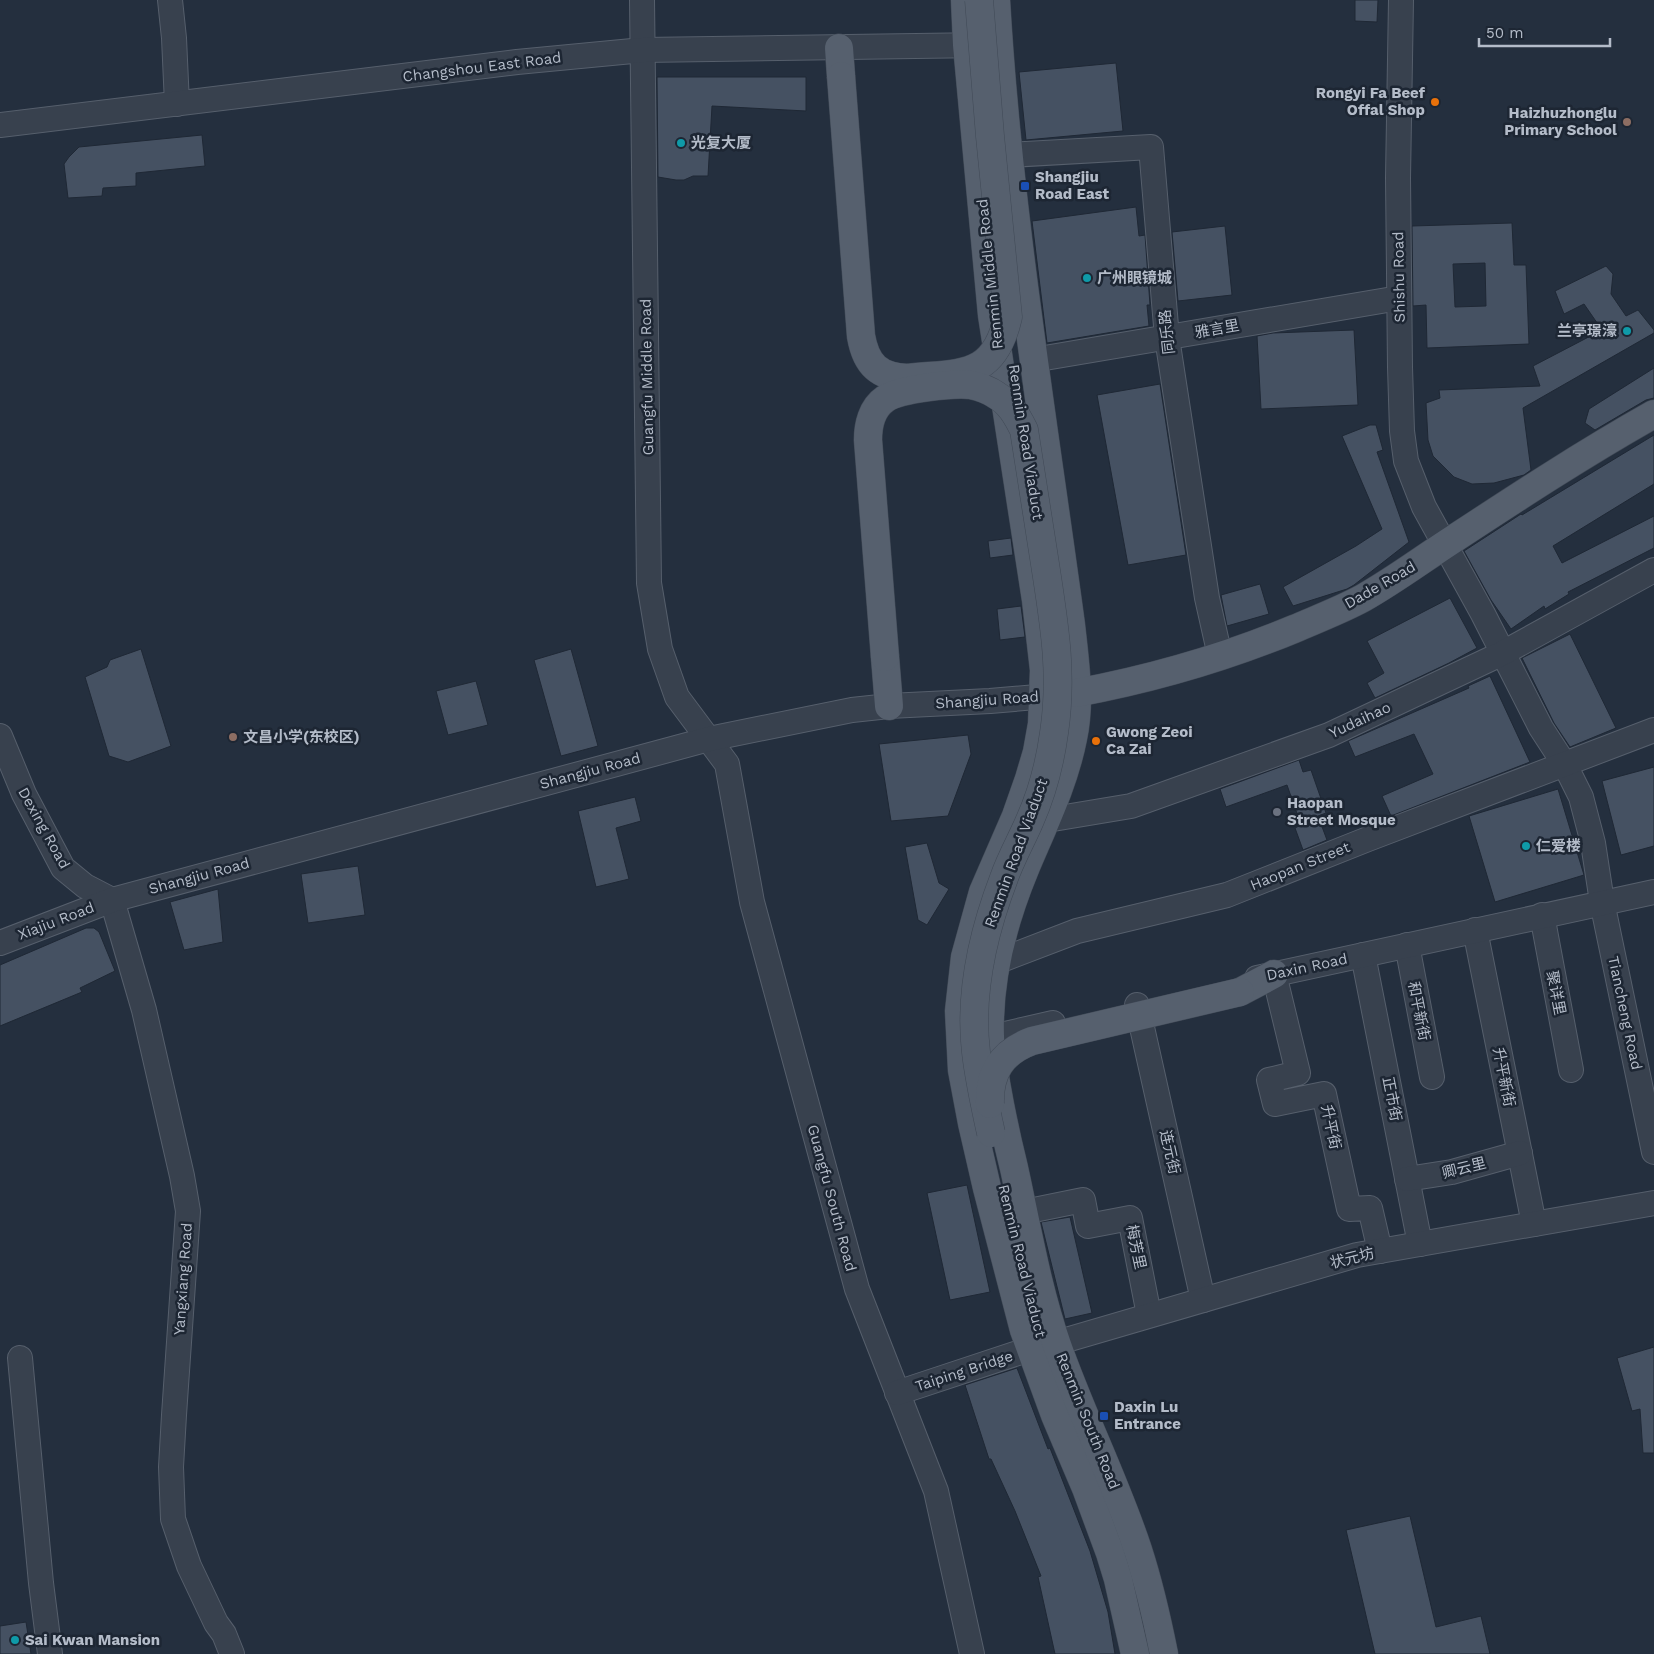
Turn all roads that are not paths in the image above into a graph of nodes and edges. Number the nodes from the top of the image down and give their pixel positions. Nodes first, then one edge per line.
1 (170, 0) edge
2 (642, 0) edge
3 (965, 0) edge
4 (979, 0) edge
5 (996, 0) edge
6 (1401, 0) edge
7 (967, 45) junction
8 (998, 45) junction
9 (839, 48) junction
10 (643, 50) junction
11 (177, 104) junction
12 (0, 126) edge
13 (1009, 155) junction
14 (1399, 298) junction
15 (1008, 317) junction
16 (1167, 338) junction
17 (1034, 360) junction
18 (1654, 414) edge
19 (1024, 430) junction
20 (1446, 544) junction
21 (1654, 570) edge
22 (1503, 653) junction
23 (1220, 656) junction
24 (1076, 693) junction
25 (1043, 696) junction
26 (889, 706) junction
27 (1654, 730) edge
28 (0, 736) edge
29 (709, 739) junction
30 (1565, 765) junction
31 (1047, 820) junction
32 (1654, 892) edge
33 (112, 900) junction
34 (1602, 902) junction
35 (1542, 916) junction
36 (1475, 930) junction
37 (0, 943) edge
38 (1407, 945) junction
39 (1363, 955) junction
40 (996, 962) junction
41 (1274, 974) junction
42 (1136, 1005) junction
43 (990, 1037) junction
44 (960, 1043) junction
45 (1571, 1070) dead end
46 (1432, 1077) dead end
47 (991, 1133) junction
48 (1654, 1152) edge
49 (1520, 1153) junction
50 (1408, 1179) junction
51 (1654, 1203) edge
52 (1024, 1212) junction
53 (1534, 1224) junction
54 (1420, 1244) junction
55 (1380, 1251) junction
56 (1203, 1300) junction
57 (1149, 1315) junction
58 (1056, 1342) junction
59 (1030, 1349) junction
60 (20, 1358) dead end
61 (897, 1393) junction
62 (50, 1654) edge
63 (232, 1654) edge
64 (972, 1654) edge
65 (1135, 1654) edge
66 (1150, 1654) edge
67 (1164, 1654) edge

1 - 11 street
2 - 10 street, Guangfu Middle Road
3 - 7 main road, Renmin Middle Road
4 - 15 main road, Renmin Road Viaduct, bridge
5 - 8 main road
6 - 14 street, Shishu Road
7 - 8 street, Changshou East Road
7 - 9 street, Changshou East Road
7 - 25 main road, Renmin Middle Road
8 - 13 main road
9 - 10 street, Changshou East Road
9 - 15 main road, bridge
10 - 11 street, Changshou East Road
10 - 29 street, Guangfu Middle Road
11 - 12 street, Changshou East Road
13 - 16 street, 同乐路
13 - 17 main road
14 - 16 street, 雅言里
14 - 20 street, Shishu Road
15 - 19 main road, Renmin Road Viaduct, bridge
16 - 17 street, 雅言里
16 - 23 street, 同乐路
17 - 24 main road
18 - 20 main road, Dade Road
19 - 26 main road, bridge
19 - 47 main road, Renmin Road Viaduct, bridge
20 - 22 street, Shishu Road
20 - 23 main road, Dade Road
21 - 22 street, Yudaihao
22 - 30 street, Shishu Road
22 - 31 street, Yudaihao
23 - 24 main road, Dade Road
24 - 25 street, Shangjiu Road
24 - 31 main road, Renmin South Road
25 - 26 street, Shangjiu Road
25 - 44 main road, Renmin South Road
26 - 29 street, Shangjiu Road
27 - 30 street, Haopan Street
28 - 33 street, Dexing Road
29 - 33 street, Shangjiu Road
29 - 61 street, Guangfu South Road
30 - 34 street, Tiancheng Road
30 - 40 street, Haopan Street
31 - 40 main road, Renmin South Road
32 - 34 street, Daxin Road
33 - 37 street, Xiajiu Road
33 - 63 street, Yangxiang Road
34 - 35 street, Daxin Road
34 - 48 street, Tiancheng Road
35 - 36 street, Daxin Road
35 - 45 street, 聚详里
36 - 38 street, Daxin Road
36 - 49 street, 升平新街
38 - 39 street, Daxin Road
38 - 46 street, 和平新街
39 - 41 street, Daxin Road
39 - 50 street, 正市街
40 - 43 main road, Renmin South Road
41 - 42 street, Daxin Road
41 - 47 main road, bridge
41 - 55 street, 升平街
42 - 43 street, Daxin Road
42 - 56 street, 连元街
43 - 44 street, Daxin Road
43 - 52 main road, Renmin South Road
44 - 59 main road, Renmin South Road
47 - 66 main road, Renmin Road Viaduct
49 - 50 street, 卿云里
49 - 53 street, 升平新街
50 - 54 street, 正市街
51 - 53 street, 状元坊
52 - 57 street, 梅芳里
52 - 58 main road, Renmin South Road
53 - 54 street, 状元坊
54 - 55 street, 状元坊
55 - 56 street, 状元坊
56 - 57 street, 状元坊
57 - 58 street, 状元坊
58 - 67 main road, Renmin South Road
59 - 61 street, Taiping Bridge
59 - 65 main road, Renmin South Road
60 - 62 street
61 - 64 street, Guangfu South Road

